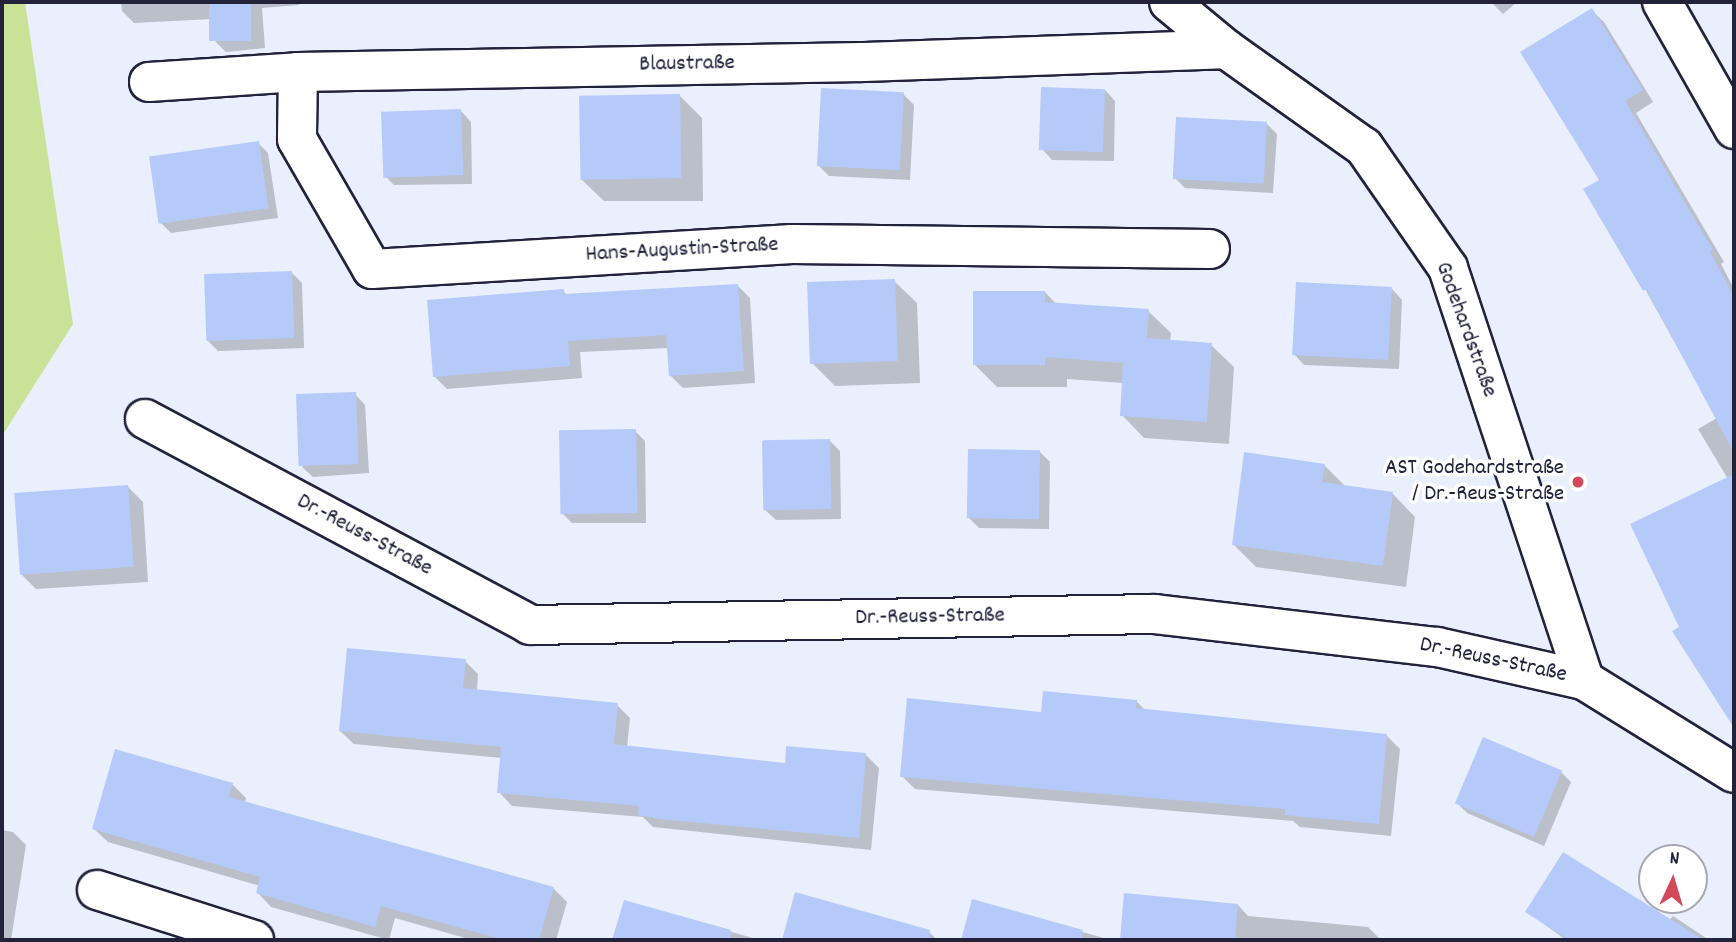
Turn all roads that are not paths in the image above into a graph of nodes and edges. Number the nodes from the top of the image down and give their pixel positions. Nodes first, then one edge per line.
1 (1169, 2) edge
2 (1662, 2) edge
3 (1226, 49) junction
4 (298, 72) junction
5 (149, 82) dead end
6 (1734, 129) edge
7 (1210, 249) dead end
8 (145, 419) dead end
9 (1584, 680) junction
10 (1734, 773) edge
11 (97, 890) dead end
12 (254, 940) edge

1 - 3 street, Godehardstraße
2 - 6 street
3 - 4 street, Blaustraße
3 - 9 street, Godehardstraße
4 - 5 street, Blaustraße
4 - 7 street, Hans-Augustin-Straße
8 - 9 street, Dr.-Reuss-Straße
9 - 10 street, Dr.-Reuss-Straße
11 - 12 street

